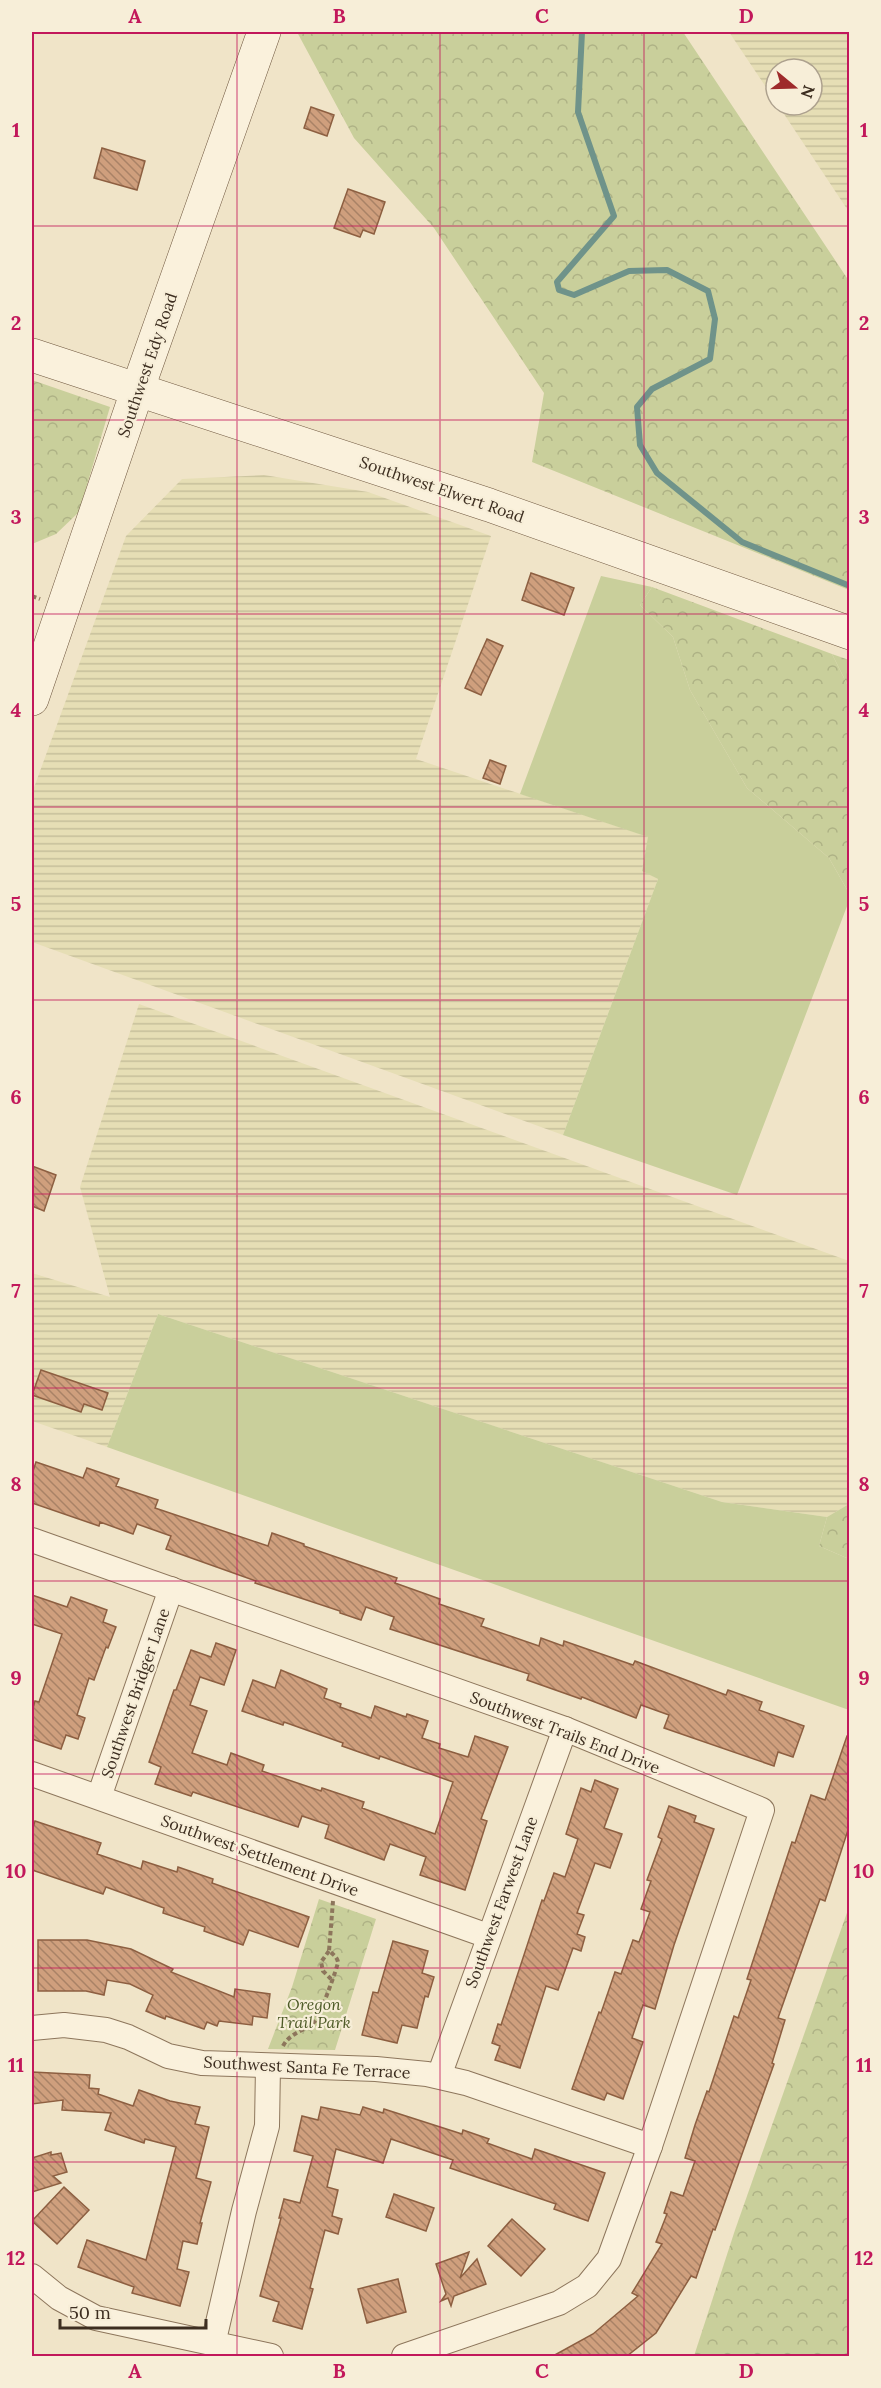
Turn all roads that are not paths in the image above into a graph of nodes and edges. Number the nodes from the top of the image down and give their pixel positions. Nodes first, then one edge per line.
1 (264, 32) edge
2 (32, 355) edge
3 (138, 389) junction
4 (849, 633) edge
5 (32, 699) edge
6 (32, 1540) edge
7 (171, 1589) junction
8 (565, 1729) junction
9 (32, 1774) edge
10 (99, 1797) junction
11 (488, 1936) junction
12 (32, 2028) edge
13 (275, 2066) junction
14 (439, 2076) junction
15 (650, 2146) junction
16 (32, 2276) edge
17 (213, 2344) junction
18 (271, 2356) edge
19 (404, 2356) edge

1 - 3 main road, Southwest Edy Road
2 - 3 main road, Southwest Elwert Road
3 - 4 main road, Southwest Elwert Road
3 - 5 main road, Southwest Edy Road
6 - 7 street, Southwest Trails End Drive
7 - 8 street, Southwest Trails End Drive
7 - 10 street, Southwest Bridger Lane
8 - 11 street, Southwest Farwest Lane
8 - 15 street, Southwest Trails End Drive
9 - 10 street, Southwest Settlement Drive
10 - 11 street, Southwest Settlement Drive
11 - 14 street, Southwest Farwest Lane
12 - 13 street, Southwest Santa Fe Terrace
13 - 14 street, Southwest Santa Fe Terrace
13 - 17 street
14 - 15 street, Southwest Santa Fe Terrace
15 - 19 street
16 - 17 street
17 - 18 street

